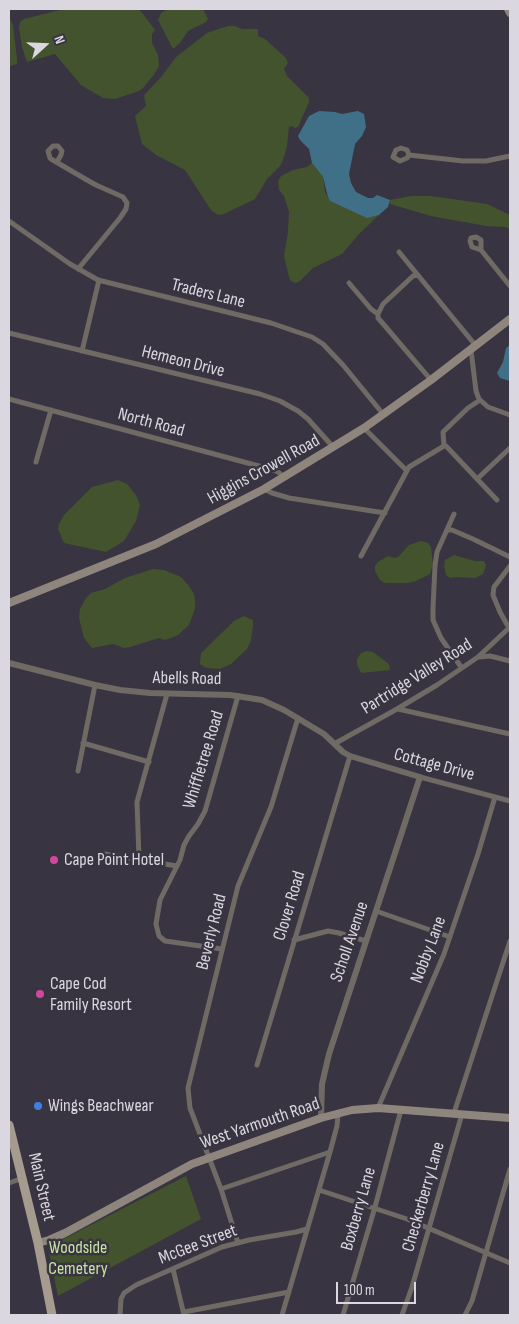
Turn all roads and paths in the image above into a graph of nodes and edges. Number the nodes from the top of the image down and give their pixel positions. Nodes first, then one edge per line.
1 (508, 9) edge
2 (510, 13) edge
3 (408, 154) dead end
4 (510, 156) edge
5 (57, 162) dead end
6 (9, 221) edge
7 (481, 250) dead end
8 (399, 252) dead end
9 (78, 269) junction
10 (418, 276) junction
11 (99, 280) junction
12 (349, 283) dead end
13 (510, 286) edge
14 (378, 314) junction
15 (510, 319) edge
16 (9, 333) edge
17 (474, 348) junction
18 (82, 351) junction
19 (431, 380) junction
20 (9, 399) edge
21 (480, 400) junction
22 (51, 410) junction
23 (383, 414) junction
24 (510, 415) edge
25 (364, 428) junction
26 (444, 446) junction
27 (334, 448) junction
28 (510, 448) edge
29 (36, 462) dead end
30 (406, 471) junction
31 (284, 478) junction
32 (477, 479) junction
33 (264, 489) junction
34 (497, 500) dead end
35 (385, 513) junction
36 (454, 514) dead end
37 (448, 530) junction
38 (361, 556) dead end
39 (510, 557) edge
40 (510, 566) edge
41 (9, 603) edge
42 (510, 627) edge
43 (478, 657) junction
44 (510, 661) edge
45 (9, 662) edge
46 (461, 667) junction
47 (95, 685) junction
48 (167, 694) junction
49 (238, 696) junction
50 (397, 709) junction
51 (298, 718) junction
52 (510, 734) edge
53 (83, 743) junction
54 (334, 744) junction
55 (350, 756) junction
56 (149, 762) junction
57 (78, 771) dead end
58 (420, 777) junction
59 (495, 797) junction
60 (510, 801) edge
61 (105, 854) dead end
62 (139, 858) junction
63 (177, 866) junction
64 (376, 911) junction
65 (450, 937) junction
66 (294, 940) junction
67 (366, 941) junction
68 (510, 941) edge
69 (222, 949) junction
70 (257, 1065) dead end
71 (378, 1108) junction
72 (401, 1110) junction
73 (454, 1113) junction
74 (338, 1114) junction
75 (462, 1114) junction
76 (321, 1118) junction
77 (510, 1118) edge
78 (9, 1124) edge
79 (330, 1152) junction
80 (208, 1157) junction
81 (510, 1173) edge
82 (23, 1178) junction
83 (9, 1182) edge
84 (221, 1189) junction
85 (319, 1190) junction
86 (375, 1207) junction
87 (428, 1228) junction
88 (307, 1229) junction
89 (38, 1243) junction
90 (238, 1243) junction
91 (486, 1252) junction
92 (510, 1263) edge
93 (173, 1269) junction
94 (289, 1292) junction
95 (184, 1314) edge
96 (52, 1315) edge
97 (120, 1315) edge
98 (282, 1315) edge
99 (342, 1315) edge
100 (402, 1315) edge
101 (465, 1315) edge

1 - 2 main road
3 - 4 street
5 - 9 street
6 - 9 street, Traders Lane
7 - 13 street
8 - 10 street
9 - 11 street, Traders Lane
10 - 14 street
10 - 17 street
11 - 18 street
11 - 23 street, Traders Lane
12 - 14 street
14 - 19 street
15 - 17 main road, Higgins Crowell Road
16 - 18 street, Hemeon Drive
17 - 19 main road, Higgins Crowell Road
17 - 21 street
18 - 27 street, Hemeon Drive
19 - 23 main road, Higgins Crowell Road
20 - 22 street, North Road
21 - 24 street
21 - 26 street
22 - 29 street
22 - 31 street, North Road
23 - 25 main road, Higgins Crowell Road
25 - 27 main road, Higgins Crowell Road
25 - 30 street
26 - 30 street
26 - 32 street
27 - 31 main road, Higgins Crowell Road
28 - 32 street
30 - 35 street
31 - 33 main road, Higgins Crowell Road
32 - 34 street
33 - 35 street
33 - 41 main road, Higgins Crowell Road
35 - 38 street
36 - 37 street
37 - 39 street
37 - 46 street
40 - 42 street
42 - 43 street, Partridge Valley Road
43 - 44 street
43 - 46 street, Partridge Valley Road
45 - 47 street, Abells Road
46 - 50 street, Partridge Valley Road
47 - 48 street, Abells Road
47 - 53 street
48 - 49 street, Abells Road
48 - 56 street
49 - 51 street, Abells Road
49 - 63 street, Whiffletree Road
50 - 52 street
50 - 54 street, Partridge Valley Road
51 - 54 street, Abells Road
51 - 69 street, Beverly Road
53 - 56 street
53 - 57 street
54 - 55 street, Abells Road
55 - 58 street, Cottage Drive
55 - 66 street, Clover Road
56 - 62 street
58 - 59 street, Cottage Drive
58 - 64 street, Scholl Avenue
59 - 60 street, Cottage Drive
59 - 65 street, Nobby Lane
61 - 62 street
62 - 63 street
63 - 69 street, Whiffletree Road
64 - 65 street
64 - 67 street, Scholl Avenue
65 - 71 street, Nobby Lane
66 - 67 street
66 - 70 street, Clover Road
67 - 76 street, Scholl Avenue
68 - 73 street
69 - 80 street, Beverly Road
71 - 72 main road, West Yarmouth Road
71 - 74 main road, West Yarmouth Road
72 - 73 main road, West Yarmouth Road
72 - 86 street, Boxberry Lane
73 - 75 main road, West Yarmouth Road
74 - 76 main road, West Yarmouth Road
74 - 79 street
75 - 77 main road, West Yarmouth Road
75 - 87 street, Checkerberry Lane
76 - 80 main road, West Yarmouth Road
78 - 82 main road, Main Street
79 - 84 street
79 - 85 street
80 - 84 street, Beverly Road
80 - 89 main road, West Yarmouth Road
81 - 91 street
82 - 83 street
82 - 89 main road, Main Street
84 - 90 street, Beverly Road
85 - 86 street
85 - 88 street
86 - 87 street
86 - 99 street, Boxberry Lane
87 - 91 street
87 - 100 street, Checkerberry Lane
88 - 90 street, McGee Street
88 - 94 street
89 - 96 main road, Main Street
90 - 93 street, McGee Street
91 - 92 street
91 - 101 street
93 - 95 street
93 - 97 street, McGee Street
94 - 95 street
94 - 98 street

